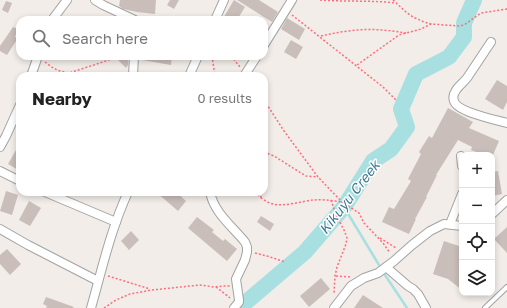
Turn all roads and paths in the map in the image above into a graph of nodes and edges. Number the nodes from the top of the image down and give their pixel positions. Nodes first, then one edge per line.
1 (67, 0) edge
2 (95, 0) edge
3 (224, 0) edge
4 (292, 0) edge
5 (320, 0) edge
6 (393, 0) edge
7 (395, 3) junction
8 (507, 9) edge
9 (285, 10) junction
10 (55, 16) edge
11 (127, 16) edge
12 (217, 16) edge
13 (431, 24) junction
14 (406, 33) junction
15 (320, 36) junction
16 (268, 38) edge
17 (491, 42) dead end
18 (37, 60) edge
19 (43, 60) edge
20 (109, 60) edge
21 (134, 60) edge
22 (196, 60) edge
23 (213, 60) edge
24 (234, 60) edge
25 (254, 60) edge
26 (356, 65) junction
27 (32, 72) edge
28 (60, 72) edge
29 (72, 72) edge
30 (133, 72) edge
31 (191, 72) edge
32 (215, 72) edge
33 (243, 72) edge
34 (247, 72) edge
35 (397, 101) dead end
36 (268, 106) edge
37 (16, 114) edge
38 (507, 123) edge
39 (0, 147) edge
40 (268, 154) edge
41 (0, 171) edge
42 (318, 177) junction
43 (16, 179) edge
44 (54, 196) edge
45 (126, 196) edge
46 (211, 196) edge
47 (261, 198) edge
48 (331, 200) junction
49 (507, 200) edge
50 (342, 202) junction
51 (459, 202) edge
52 (495, 211) edge
53 (116, 222) junction
54 (450, 224) junction
55 (459, 226) edge
56 (0, 229) edge
57 (377, 236) junction
58 (247, 252) junction
59 (405, 252) junction
60 (394, 261) junction
61 (285, 262) dead end
62 (386, 267) junction
63 (99, 277) junction
64 (216, 287) junction
65 (238, 287) junction
66 (507, 287) edge
67 (152, 290) junction
68 (236, 307) edge
69 (92, 308) edge
70 (104, 308) edge
71 (335, 308) edge
72 (426, 308) edge
73 (484, 308) edge

1 - 10 street
2 - 11 street
3 - 12 street
4 - 9 street
5 - 7 path
6 - 7 path
7 - 13 path
8 - 13 path
9 - 15 path
9 - 16 street
13 - 14 path
14 - 15 path
14 - 26 path
15 - 26 path
17 - 38 street
18 - 27 street
19 - 28 path
20 - 29 path
21 - 30 street
22 - 31 street
23 - 32 path
24 - 33 path
25 - 34 street
26 - 35 path
36 - 42 path
37 - 39 street
40 - 42 path
41 - 43 street
42 - 50 path
44 - 53 street
45 - 53 street
46 - 58 street
47 - 48 path
48 - 50 path
48 - 71 path
49 - 52 street
50 - 57 path
51 - 54 street
53 - 63 street
54 - 55 street
54 - 59 street
56 - 63 street
57 - 59 path
57 - 60 path
58 - 61 path
58 - 65 street
59 - 60 street
60 - 62 street
62 - 71 street
62 - 72 street
63 - 67 path
63 - 69 street
64 - 65 path
64 - 67 path
64 - 68 path
65 - 68 street
66 - 73 lane
67 - 70 path

